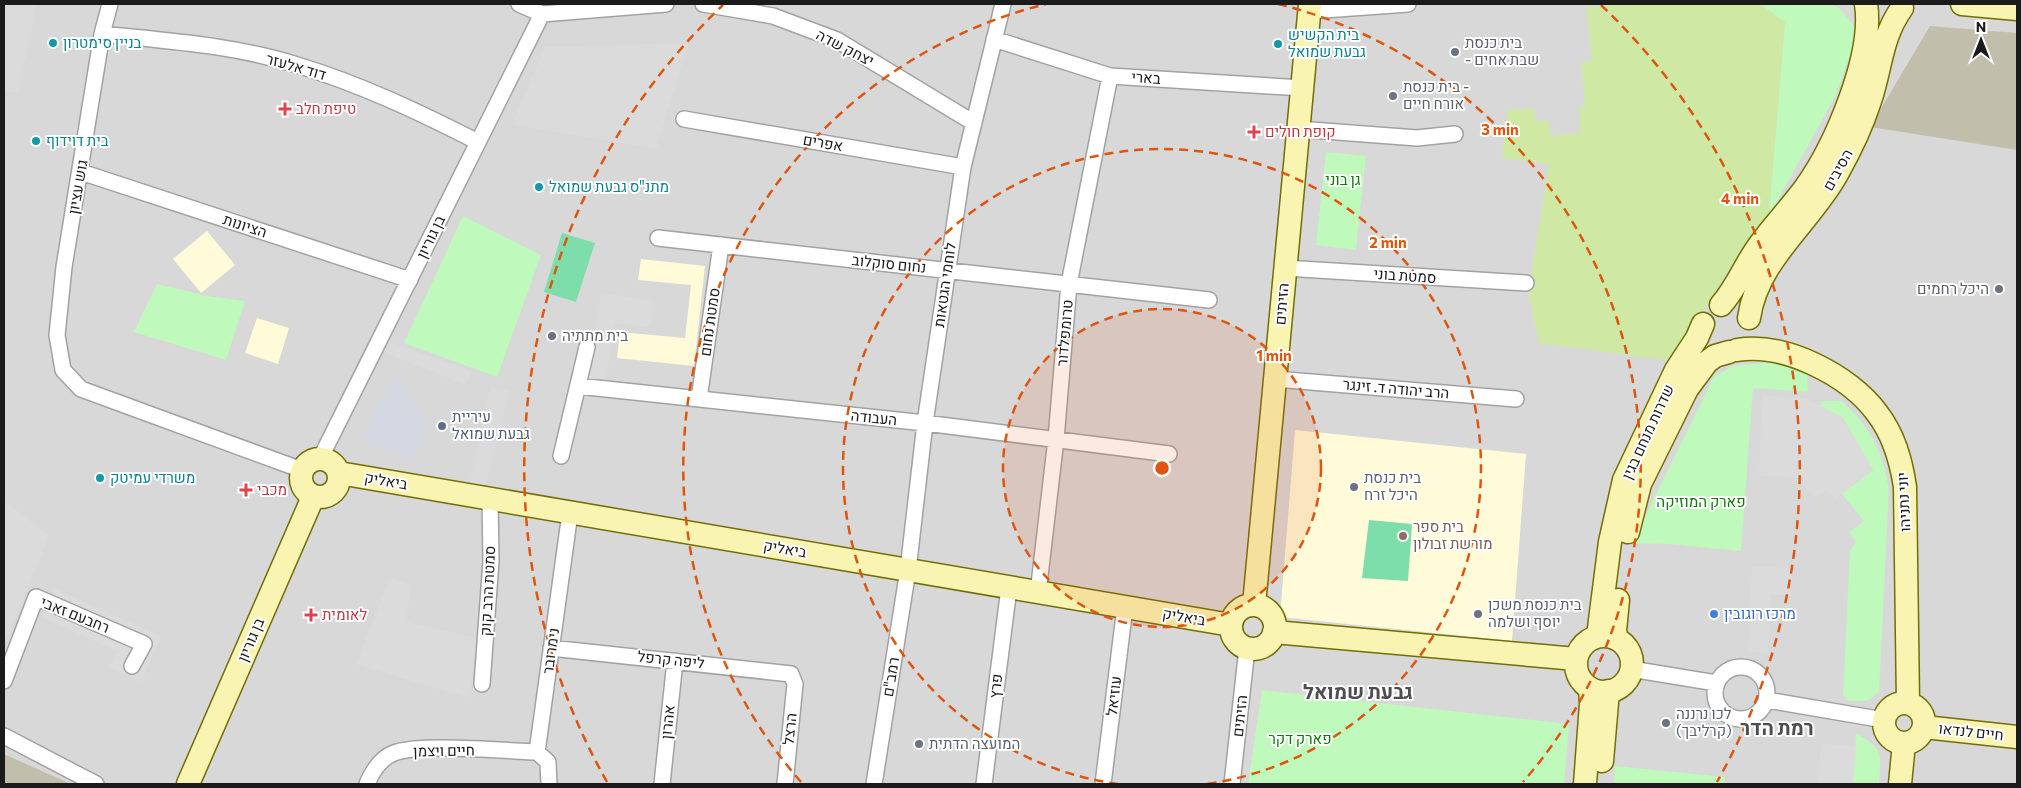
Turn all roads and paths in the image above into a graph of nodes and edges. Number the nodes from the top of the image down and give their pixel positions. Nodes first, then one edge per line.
1 (110, 4) edge
2 (519, 4) edge
3 (666, 4) edge
4 (703, 4) edge
5 (1003, 4) edge
6 (1408, 4) edge
7 (1867, 4) edge
8 (1962, 4) edge
9 (1905, 6) edge
10 (1310, 7) edge
11 (2017, 9) edge
12 (542, 14) junction
13 (102, 34) junction
14 (994, 38) junction
15 (1110, 76) junction
16 (1302, 88) junction
17 (684, 119) dead end
18 (974, 123) junction
19 (1298, 129) junction
20 (1455, 134) dead end
21 (478, 142) junction
22 (963, 167) junction
23 (81, 172) junction
24 (658, 238) dead end
25 (721, 245) junction
26 (1286, 268) junction
27 (948, 270) junction
28 (410, 280) junction
29 (1526, 283) dead end
30 (1069, 284) junction
31 (1209, 300) dead end
32 (1721, 305) junction
33 (1750, 323) junction
34 (1703, 324) junction
35 (587, 347) dead end
36 (1733, 351) junction
37 (1790, 355) junction
38 (1275, 379) junction
39 (578, 386) junction
40 (699, 398) junction
41 (1516, 399) dead end
42 (925, 423) junction
43 (1056, 439) junction
44 (1169, 454) dead end
45 (561, 456) dead end
46 (311, 464) junction
47 (339, 473) junction
48 (313, 497) junction
49 (490, 499) junction
50 (570, 512) junction
51 (908, 570) junction
52 (1009, 588) junction
53 (1038, 592) junction
54 (1254, 605) junction
55 (1125, 607) junction
56 (1231, 626) junction
57 (1274, 632) junction
58 (1607, 638) junction
59 (551, 648) junction
60 (1247, 648) junction
61 (1576, 659) junction
62 (675, 661) junction
63 (132, 666) dead end
64 (1632, 669) junction
65 (791, 674) joint
66 (4, 681) edge
67 (1716, 683) junction
68 (482, 684) dead end
69 (1599, 689) junction
70 (1767, 700) junction
71 (1908, 703) junction
72 (1884, 720) junction
73 (1924, 727) junction
74 (4, 736) edge
75 (2017, 737) edge
76 (1904, 744) junction
77 (537, 752) junction
78 (96, 784) edge
79 (188, 784) edge
80 (367, 784) edge
81 (549, 784) edge
82 (662, 784) edge
83 (785, 784) edge
84 (874, 784) edge
85 (984, 784) edge
86 (1103, 784) edge
87 (1232, 784) edge
88 (1585, 784) edge
89 (1600, 784) edge
90 (1900, 784) edge

1 - 13 street, גוש עציון
2 - 12 street
3 - 12 street
4 - 18 street, יצחק שדה
5 - 14 street, לוחמי הגטאות
6 - 10 street
7 - 9 street
7 - 32 street, הסיבים
8 - 11 street
9 - 33 street, הסיבים
10 - 16 street, הזיתים
12 - 21 street, בן גוריון
13 - 21 street, דוד אלעזר
13 - 23 street, גוש עציון
14 - 15 street, בארי
14 - 18 street, לוחמי הגטאות
15 - 16 street, בארי
15 - 30 street, טרומפלדור
16 - 19 street, הזיתים
17 - 22 street, אפרים
18 - 22 street, לוחמי הגטאות
19 - 20 street
19 - 26 street, הזיתים
21 - 28 street, בן גוריון
22 - 27 street, לוחמי הגטאות
23 - 28 street, הציונות
23 - 46 street, גוש עציון
24 - 25 street, נחום סוקלוב
25 - 27 street, נחום סוקלוב
25 - 40 street, סמטת נחום
26 - 29 street, סמטת בוני
26 - 38 street, הזיתים
27 - 30 street, נחום סוקלוב
27 - 42 street, לוחמי הגטאות
28 - 46 street, בן גוריון
30 - 31 street, נחום סוקלוב
30 - 43 street, טרומפלדור
32 - 33 street
32 - 34 street
33 - 36 street
33 - 37 street, יוני נתניהו
34 - 36 street
34 - 58 street, שדרות מנחם בגין
35 - 39 street
36 - 37 street, יוני נתניהו
36 - 58 street, שדרות מנחם בגין
37 - 71 street, יוני נתניהו
38 - 41 street, הרב יהודה ד. זינגר
38 - 54 street, הזיתים
39 - 40 street, העבודה
39 - 45 street
40 - 42 street, העבודה
42 - 43 street, העבודה
42 - 51 street, לוחמי הגטאות
43 - 44 street, העבודה
43 - 53 street, טרומפלדור
46 - 47 street
46 - 48 street
47 - 48 street
47 - 49 street, ביאליק
48 - 79 street, בן גוריון
49 - 50 street, ביאליק
49 - 68 street, סמטת הרב קוק
50 - 51 street, ביאליק
50 - 59 street, נימרובר
51 - 52 street, ביאליק
51 - 84 street, רמב"ם
52 - 53 street, ביאליק
52 - 85 street, פרץ
53 - 55 street, ביאליק
54 - 56 street
54 - 57 street
55 - 56 street, ביאליק
55 - 86 street, עוזיאל
56 - 60 street
57 - 60 street
57 - 61 street
58 - 61 street
58 - 64 street
59 - 62 street, ליפה קרפל
59 - 77 street, נימרובר
60 - 87 street, הזיתים
61 - 69 street
62 - 65 street, ליפה קרפל
62 - 82 street, אהרון
63 - 66 street, רחבעם זאבי
64 - 67 street
64 - 69 street
65 - 83 street, הרצל
67 - 70 street
67 - 70 street
69 - 88 street
69 - 89 street
70 - 72 street
71 - 72 street
71 - 73 street
72 - 76 street
73 - 75 street, חיים לנדאו
73 - 76 street
74 - 78 street
76 - 90 street
77 - 80 street, חיים ויצמן
77 - 81 street

